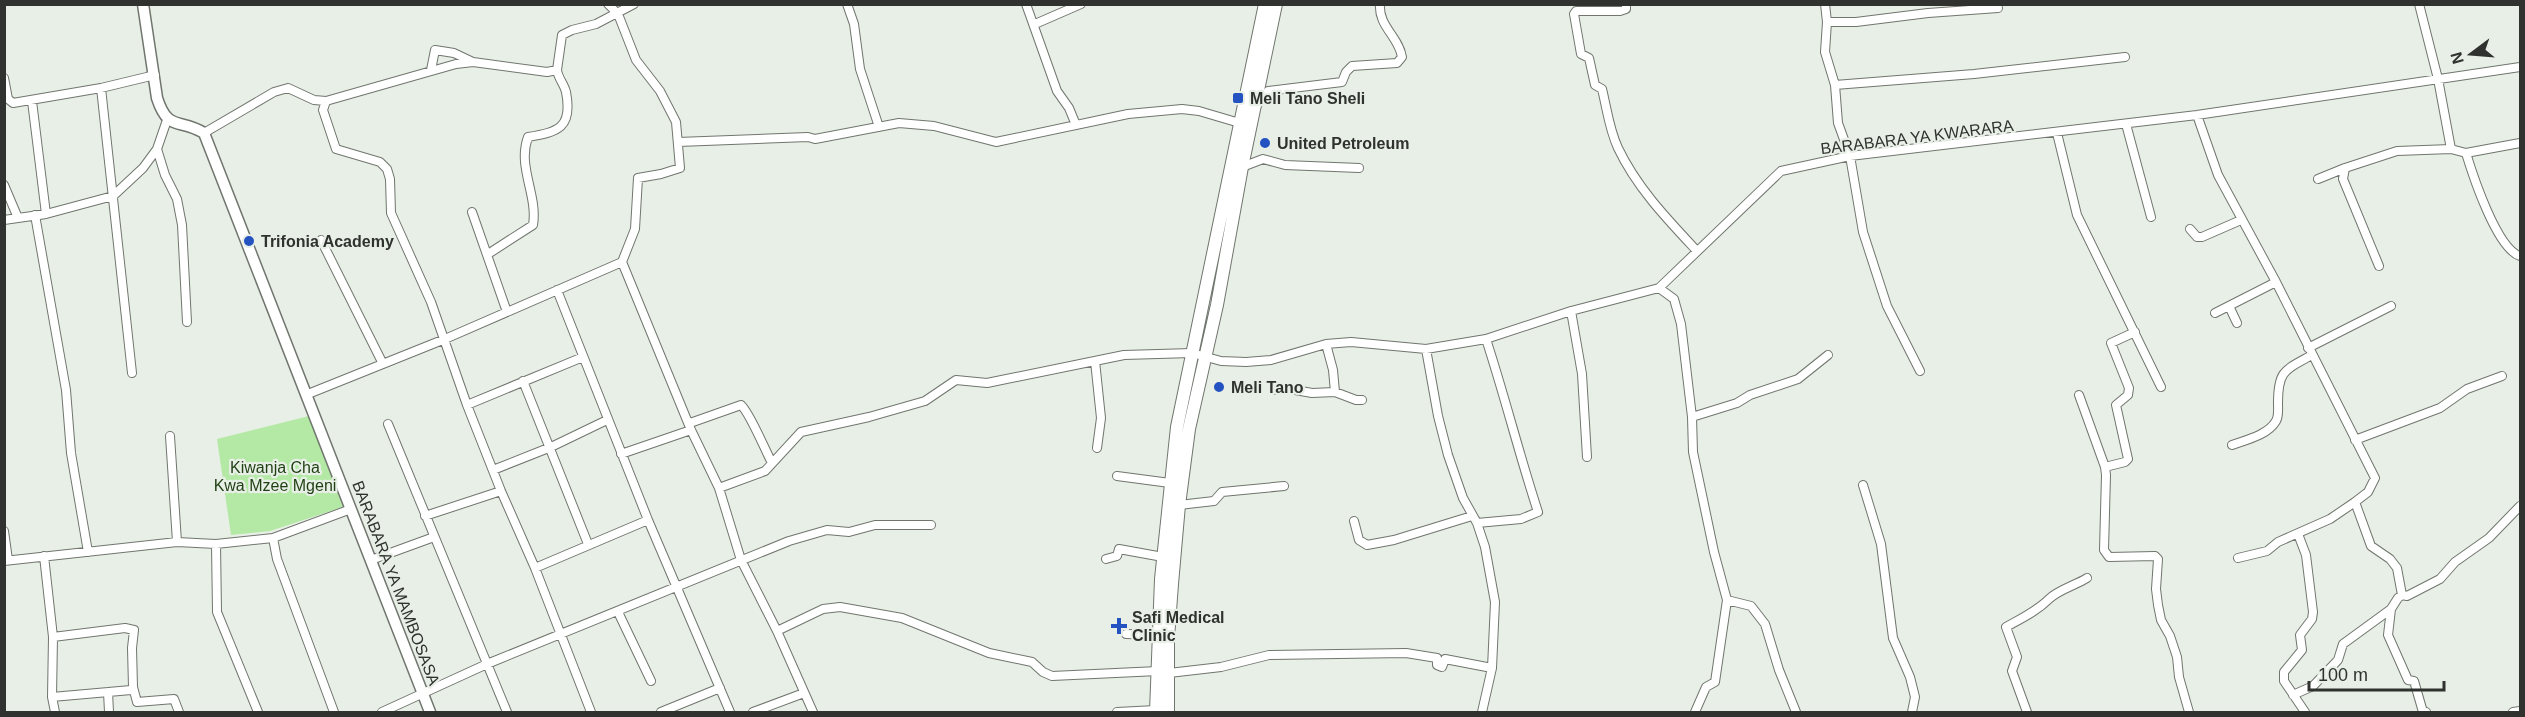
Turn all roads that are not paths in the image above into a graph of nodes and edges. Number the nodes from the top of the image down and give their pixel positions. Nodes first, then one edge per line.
1 (143, 4) edge
2 (608, 4) edge
3 (634, 4) edge
4 (847, 4) edge
5 (1026, 4) edge
6 (1081, 4) edge
7 (1265, 4) edge
8 (1276, 4) edge
9 (1380, 4) edge
10 (1626, 4) edge
11 (1825, 4) edge
12 (2419, 4) edge
13 (1998, 8) dead end
14 (618, 14) junction
15 (1827, 22) junction
16 (1035, 24) junction
17 (2125, 57) dead end
18 (473, 62) junction
19 (2520, 67) edge
20 (431, 70) junction
21 (557, 70) junction
22 (155, 75) junction
23 (4, 78) edge
24 (2438, 79) junction
25 (1835, 85) junction
26 (101, 88) junction
27 (32, 101) junction
28 (326, 101) junction
29 (1255, 108) junction
30 (2197, 115) junction
31 (167, 120) junction
32 (1246, 124) junction
33 (2126, 124) junction
34 (1076, 125) junction
35 (879, 127) junction
36 (204, 133) junction
37 (2057, 133) junction
38 (678, 142) junction
39 (2520, 142) edge
40 (157, 149) junction
41 (2451, 149) junction
42 (2466, 153) junction
43 (1850, 156) junction
44 (1242, 167) junction
45 (1359, 168) dead end
46 (2345, 168) junction
47 (2318, 179) dead end
48 (4, 185) edge
49 (112, 196) junction
50 (472, 212) dead end
51 (46, 214) junction
52 (35, 215) junction
53 (2151, 217) dead end
54 (18, 218) junction
55 (4, 220) edge
56 (2241, 220) junction
57 (2190, 229) dead end
58 (321, 240) dead end
59 (1697, 252) junction
60 (488, 254) junction
61 (2520, 256) edge
62 (622, 262) junction
63 (2379, 266) dead end
64 (2276, 282) junction
65 (1659, 288) junction
66 (557, 290) junction
67 (2229, 306) junction
68 (2391, 306) dead end
69 (1571, 311) junction
70 (507, 312) junction
71 (2214, 313) dead end
72 (187, 322) dead end
73 (2237, 323) dead end
74 (2135, 332) junction
75 (445, 339) junction
76 (1486, 339) junction
77 (1326, 344) junction
78 (1426, 349) junction
79 (2310, 351) junction
80 (1192, 353) junction
81 (1828, 355) dead end
82 (583, 357) junction
83 (1206, 358) junction
84 (1095, 361) junction
85 (383, 364) junction
86 (1920, 371) dead end
87 (132, 373) dead end
88 (2502, 376) dead end
89 (523, 381) junction
90 (2161, 387) dead end
91 (1273, 390) dead end
92 (1335, 392) junction
93 (308, 394) junction
94 (2079, 395) dead end
95 (1362, 400) dead end
96 (467, 405) junction
97 (1692, 417) junction
98 (607, 420) junction
99 (388, 424) dead end
100 (690, 426) junction
101 (170, 436) dead end
102 (2355, 440) junction
103 (2232, 445) dead end
104 (551, 447) junction
105 (1097, 448) dead end
106 (1180, 453) junction
107 (621, 454) junction
108 (1587, 457) dead end
109 (772, 464) junction
110 (2104, 466) junction
111 (494, 470) junction
112 (1117, 476) dead end
113 (1170, 483) junction
114 (1863, 485) dead end
115 (1284, 486) dead end
116 (719, 488) junction
117 (501, 491) junction
118 (2355, 502) junction
119 (1179, 505) junction
120 (2520, 506) edge
121 (351, 509) junction
122 (425, 516) junction
123 (1475, 519) junction
124 (648, 520) junction
125 (1354, 521) dead end
126 (931, 525) dead end
127 (4, 531) edge
128 (2298, 534) junction
129 (434, 537) junction
130 (273, 538) junction
131 (177, 542) junction
132 (216, 544) junction
133 (588, 544) junction
134 (88, 552) junction
135 (44, 556) junction
136 (1164, 556) junction
137 (2238, 558) dead end
138 (1106, 559) dead end
139 (6, 560) edge
140 (371, 560) junction
141 (741, 560) junction
142 (535, 568) junction
143 (2086, 578) dead end
144 (678, 587) junction
145 (2402, 595) junction
146 (1727, 600) junction
147 (2391, 609) junction
148 (618, 612) junction
149 (777, 631) junction
150 (561, 634) junction
151 (1126, 634) dead end
152 (1159, 635) junction
153 (53, 637) junction
154 (487, 663) junction
155 (1492, 668) junction
156 (1163, 672) junction
157 (651, 681) dead end
158 (133, 687) junction
159 (720, 688) junction
160 (108, 692) junction
161 (804, 693) junction
162 (423, 694) junction
163 (2293, 695) junction
164 (52, 697) junction
165 (2520, 711) edge
166 (55, 712) edge
167 (109, 712) edge
168 (179, 712) edge
169 (258, 712) edge
170 (334, 712) edge
171 (382, 712) edge
172 (430, 712) edge
173 (507, 712) edge
174 (591, 712) edge
175 (661, 712) edge
176 (730, 712) edge
177 (753, 712) edge
178 (813, 712) edge
179 (1117, 712) edge
180 (1160, 712) edge
181 (1482, 712) edge
182 (1695, 712) edge
183 (1796, 712) edge
184 (1912, 712) edge
185 (2027, 712) edge
186 (2189, 712) edge
187 (2305, 712) edge
188 (2427, 712) edge
189 (2513, 712) edge

1 - 22 street
2 - 14 street
3 - 14 street
4 - 35 street
5 - 16 street
6 - 16 street
7 - 32 main road
8 - 29 main road
9 - 29 street
10 - 59 street
11 - 15 street
12 - 24 street
13 - 15 street
14 - 21 street
14 - 38 street
15 - 25 street
16 - 34 street
17 - 25 street
18 - 20 street
18 - 20 street
18 - 21 street
19 - 24 street, BARABARA YA KWARARA
20 - 28 street
21 - 60 street
22 - 26 street
22 - 31 street
23 - 27 street
24 - 30 street, BARABARA YA KWARARA
24 - 41 street
25 - 43 street
26 - 27 street
26 - 49 street
27 - 51 street
28 - 36 street
28 - 75 street
29 - 32 main road
30 - 33 street, BARABARA YA KWARARA
30 - 56 street
31 - 36 street
31 - 40 street
32 - 34 street
32 - 44 main road
32 - 80 main road
33 - 37 street, BARABARA YA KWARARA
33 - 53 street
34 - 35 street
35 - 38 street
36 - 93 street, BARABARA YA MAMBOSASA
37 - 43 street, BARABARA YA KWARARA
37 - 74 street
38 - 62 street
39 - 42 street
40 - 49 street
40 - 72 street
41 - 42 street
41 - 46 street
42 - 61 street
43 - 59 street, BARABARA YA KWARARA
43 - 86 street
44 - 45 street
44 - 83 main road
46 - 47 street
46 - 63 street
48 - 54 street
49 - 51 street
49 - 87 street
50 - 60 street
51 - 52 street
52 - 54 street
52 - 134 street
54 - 55 street
56 - 57 street
56 - 64 street
58 - 85 street
59 - 65 street, BARABARA YA KWARARA
60 - 70 street
62 - 66 street
62 - 100 street
64 - 67 street
64 - 79 street
65 - 69 street, BARABARA YA KWARARA
65 - 97 street
66 - 70 street
66 - 82 street
67 - 71 street
67 - 73 street
68 - 79 street
69 - 76 street, BARABARA YA KWARARA
69 - 108 street
70 - 75 street
74 - 90 street
74 - 110 street
75 - 85 street
75 - 96 street
76 - 78 street, BARABARA YA KWARARA
76 - 123 street
77 - 78 street, BARABARA YA KWARARA
77 - 83 street, BARABARA YA KWARARA
77 - 92 street
78 - 123 street
79 - 102 street
79 - 103 street
80 - 83 street, BARABARA YA KWARARA
80 - 84 street
80 - 106 main road
81 - 97 street
82 - 89 street
82 - 98 street
83 - 106 main road
84 - 105 street
84 - 109 street
85 - 93 street
88 - 102 street
89 - 96 street
89 - 104 street
91 - 92 street
92 - 95 street
93 - 121 street, BARABARA YA MAMBOSASA
94 - 110 street
96 - 111 street
97 - 146 street
98 - 104 street
98 - 107 street
99 - 122 street
100 - 107 street
100 - 109 street
100 - 116 street
101 - 131 street
102 - 118 street
104 - 111 street
104 - 133 street
106 - 113 main road
106 - 119 main road
107 - 124 street
109 - 116 street
110 - 186 street
111 - 117 street
112 - 113 street
113 - 136 main road
114 - 184 street
115 - 119 street
116 - 141 street
117 - 122 street
117 - 142 street
118 - 128 street
118 - 145 street
119 - 156 main road
120 - 145 street
121 - 130 street
121 - 140 street, BARABARA YA MAMBOSASA
122 - 129 street
123 - 125 street
123 - 155 street
124 - 133 street
124 - 144 street
126 - 141 street
127 - 139 street
128 - 137 street
128 - 163 street
129 - 140 street
129 - 154 street
130 - 132 street
130 - 170 street
131 - 132 street
131 - 134 street
132 - 169 street
133 - 142 street
134 - 135 street
135 - 139 street
135 - 153 street
136 - 138 street
136 - 152 main road
140 - 162 street, BARABARA YA MAMBOSASA
141 - 144 street
141 - 149 street
142 - 150 street
143 - 185 street
144 - 148 street
144 - 159 street
145 - 147 street
146 - 182 street
146 - 183 street
147 - 163 street
147 - 188 street
148 - 150 street
148 - 157 street
149 - 156 street
149 - 161 street
150 - 154 street
150 - 174 street
151 - 152 street
152 - 156 main road
153 - 158 street
153 - 164 street
154 - 162 street
154 - 173 street
155 - 156 street
155 - 181 street
156 - 180 main road
158 - 160 street
158 - 168 street
159 - 175 street
159 - 176 street
160 - 164 street
160 - 167 street
161 - 177 street
161 - 178 street
162 - 171 street
162 - 172 street, BARABARA YA MAMBOSASA
163 - 187 street
164 - 166 street
165 - 189 street
179 - 180 street

